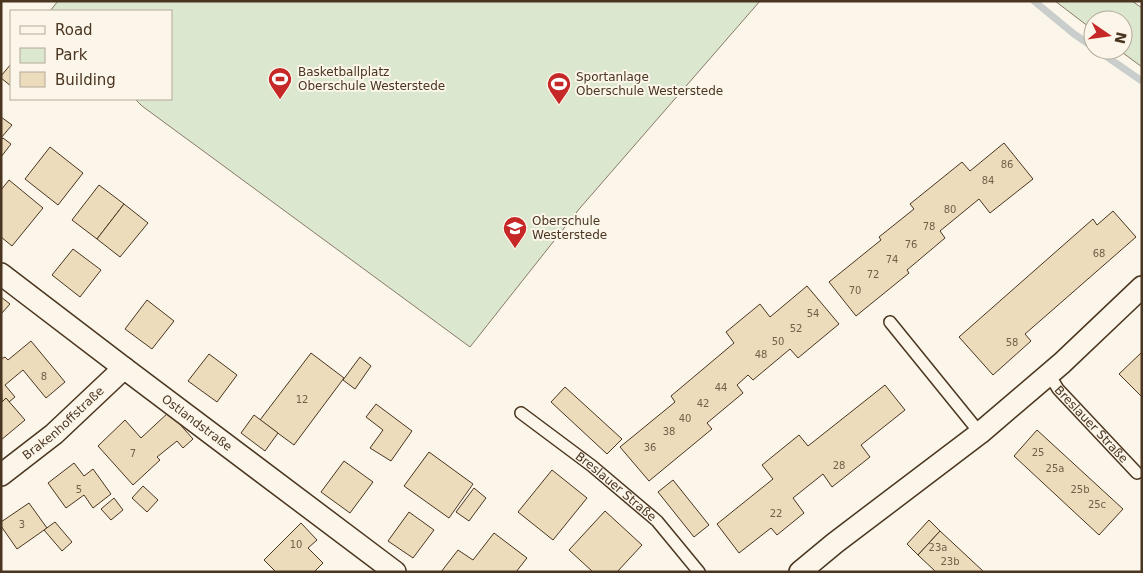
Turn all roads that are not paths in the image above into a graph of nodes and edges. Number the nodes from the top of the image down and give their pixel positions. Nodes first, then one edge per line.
1 (1, 274) edge
2 (1142, 287) edge
3 (890, 322) dead end
4 (124, 368) junction
5 (1049, 374) junction
6 (521, 413) dead end
7 (980, 433) junction
8 (1137, 473) dead end
9 (1, 475) edge
10 (382, 568) edge
11 (699, 572) edge
12 (800, 572) edge

1 - 4 street, Ostlandstraße
2 - 5 street, Breslauer Straße
3 - 7 lane
4 - 9 street, Brakenhoffstraße
4 - 10 street, Ostlandstraße
5 - 7 street, Breslauer Straße
5 - 8 lane, Breslauer Straße
6 - 11 lane, Breslauer Straße
7 - 12 street, Breslauer Straße

